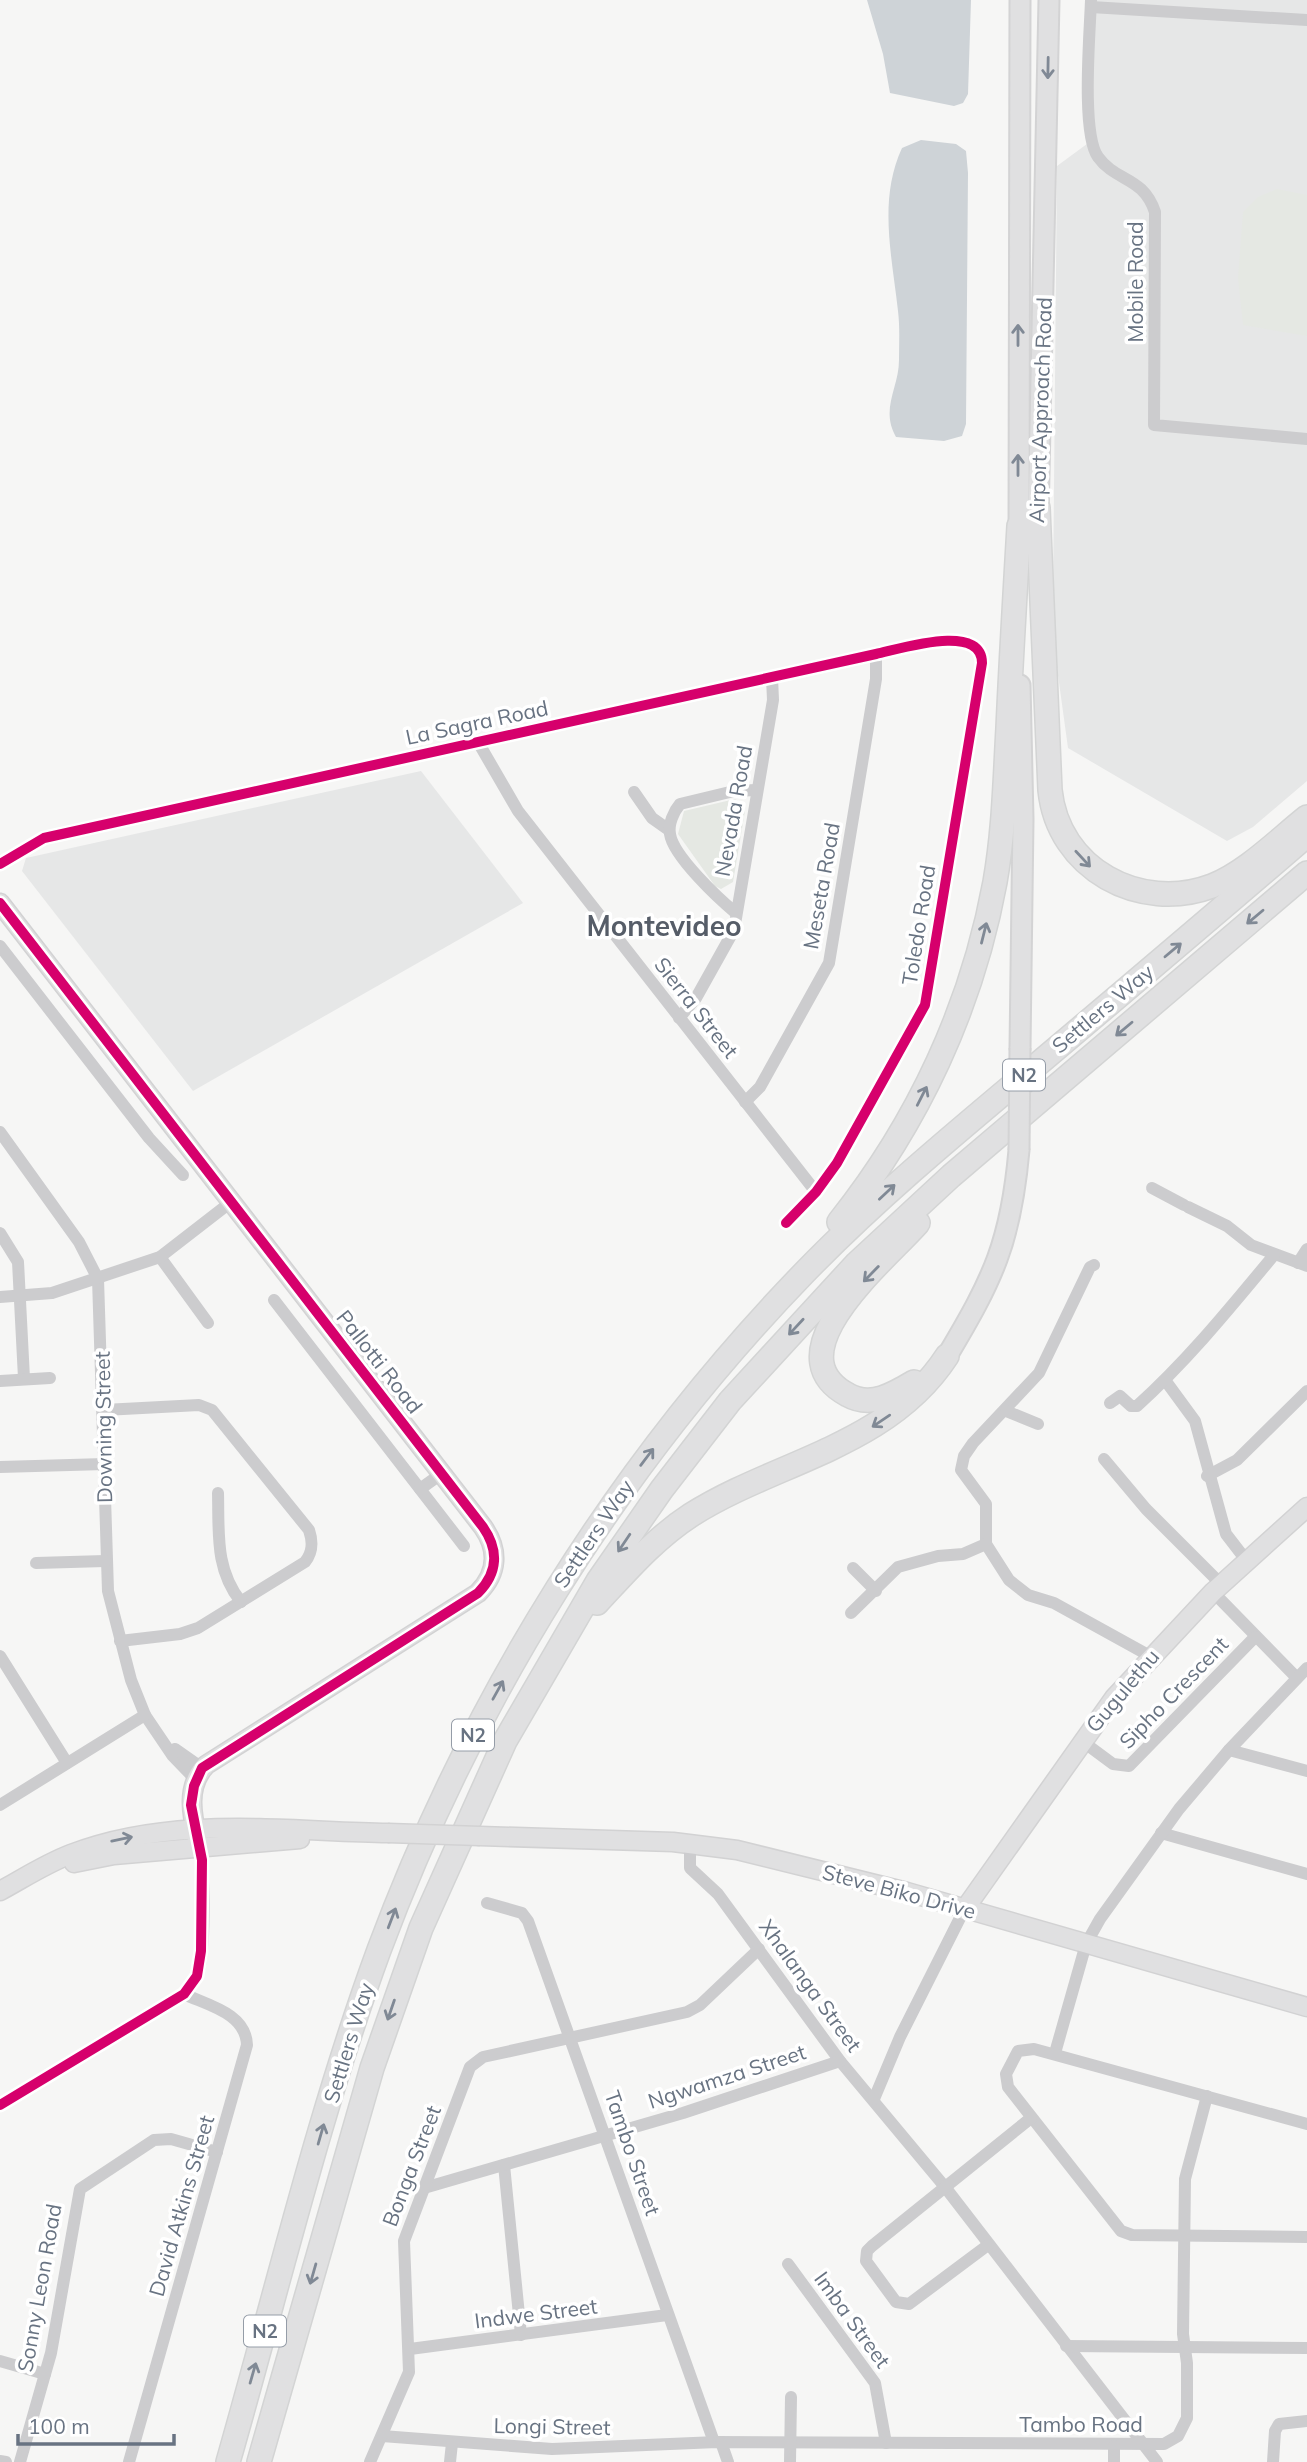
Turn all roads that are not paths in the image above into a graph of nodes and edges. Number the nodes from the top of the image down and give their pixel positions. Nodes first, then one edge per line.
1 (1020, 0) edge
2 (1049, 0) edge
3 (1091, 3) edge
4 (1307, 20) edge
5 (1307, 439) edge
6 (1038, 508) junction
7 (1019, 526) junction
8 (969, 643) joint
9 (876, 654) junction
10 (772, 678) junction
11 (478, 742) junction
12 (756, 790) junction
13 (634, 792) dead end
14 (1307, 817) edge
15 (1023, 818) junction
16 (669, 830) junction
17 (1307, 835) edge
18 (0, 864) edge
19 (1307, 873) edge
20 (0, 903) edge
21 (736, 913) junction
22 (0, 946) edge
23 (679, 1018) junction
24 (744, 1102) junction
25 (155, 1103) junction
26 (134, 1119) junction
27 (0, 1132) edge
28 (1001, 1134) junction
29 (183, 1175) dead end
30 (1152, 1188) dead end
31 (816, 1192) junction
32 (231, 1202) junction
33 (786, 1223) dead end
34 (0, 1233) edge
35 (1307, 1249) edge
36 (1274, 1255) junction
37 (160, 1256) junction
38 (1094, 1265) dead end
39 (1302, 1265) edge
40 (98, 1279) junction
41 (21, 1296) junction
42 (0, 1297) edge
43 (274, 1300) dead end
44 (208, 1323) dead end
45 (329, 1328) junction
46 (753, 1328) junction
47 (309, 1345) junction
48 (947, 1356) junction
49 (24, 1378) junction
50 (50, 1378) dead end
51 (1165, 1380) junction
52 (0, 1381) edge
53 (1307, 1391) edge
54 (1110, 1403) dead end
55 (104, 1410) junction
56 (1006, 1411) junction
57 (1038, 1424) dead end
58 (1104, 1459) dead end
59 (105, 1464) junction
60 (0, 1467) edge
61 (441, 1474) junction
62 (1208, 1476) junction
63 (420, 1489) junction
64 (218, 1493) dead end
65 (1307, 1507) edge
66 (986, 1544) junction
67 (464, 1546) dead end
68 (1246, 1560) junction
69 (105, 1561) junction
70 (36, 1563) dead end
71 (853, 1568) dead end
72 (1217, 1588) junction
73 (876, 1591) junction
74 (241, 1602) junction
75 (851, 1613) dead end
76 (1255, 1637) junction
77 (120, 1641) junction
78 (0, 1656) edge
79 (1150, 1656) junction
80 (1307, 1668) edge
81 (1297, 1678) junction
82 (145, 1715) junction
83 (1082, 1741) junction
84 (1229, 1750) junction
85 (67, 1763) junction
86 (1307, 1771) edge
87 (199, 1774) junction
88 (0, 1805) edge
89 (472, 1811) junction
90 (195, 1828) junction
91 (365, 1832) junction
92 (1161, 1833) junction
93 (690, 1844) junction
94 (200, 1847) junction
95 (1307, 1874) edge
96 (7, 1887) edge
97 (487, 1903) dead end
98 (967, 1906) junction
99 (1086, 1944) junction
100 (759, 1949) junction
101 (184, 1994) junction
102 (1307, 2007) edge
103 (570, 2038) junction
104 (1055, 2053) junction
105 (841, 2061) junction
106 (1207, 2096) junction
107 (874, 2099) junction
108 (0, 2105) edge
109 (1031, 2118) junction
110 (1307, 2124) edge
111 (606, 2135) junction
112 (217, 2152) junction
113 (504, 2165) junction
114 (944, 2187) junction
115 (424, 2188) junction
116 (1184, 2235) junction
117 (1307, 2237) edge
118 (988, 2245) junction
119 (788, 2264) dead end
120 (667, 2315) junction
121 (521, 2335) junction
122 (1066, 2346) junction
123 (1185, 2346) junction
124 (1307, 2348) edge
125 (410, 2349) junction
126 (0, 2361) edge
127 (45, 2374) junction
128 (790, 2398) dead end
129 (1307, 2421) edge
130 (382, 2435) junction
131 (717, 2442) junction
132 (452, 2443) junction
133 (789, 2443) junction
134 (886, 2443) junction
135 (1144, 2444) junction
136 (1114, 2446) junction
137 (551, 2456) edge
138 (0, 2461) edge
139 (6, 2462) edge
140 (20, 2462) edge
141 (129, 2462) edge
142 (228, 2462) edge
143 (259, 2462) edge
144 (370, 2462) edge
145 (450, 2462) edge
146 (728, 2462) edge
147 (790, 2462) edge
148 (1114, 2462) edge
149 (1157, 2462) edge
150 (1273, 2462) edge

7 -> 1 main road, Airport Approach Road
2 -> 6 main road, Airport Approach Road
3 - 4 street
3 - 5 street, Mobile Road
6 -> 14 highway
6 - 15 main road, Airport Approach Road
7 - 15 main road, Airport Approach Road
46 -> 7 highway
8 - 9 street, La Sagra Road
8 - 31 street, Toledo Road
9 - 10 street, La Sagra Road
9 - 24 street, Meseta Road
10 - 11 street, La Sagra Road
10 - 12 street, Nevada Road
11 - 18 street, La Sagra Road
11 - 23 street, Sierra Street
12 - 16 street
12 - 21 street, Nevada Road
13 - 16 street
15 - 48 main road, Airport Approach Road, bridge
16 - 21 street
46 -> 17 highway, Settlers Way / N2
19 -> 28 highway, Settlers Way / N2
20 - 25 street, Pallotti Road
21 - 23 street, Nevada Road
22 - 26 street
23 - 24 street, Sierra Street
24 - 31 street, Sierra Street
25 - 26 street
25 - 32 street, Pallotti Road
26 - 29 street
27 - 40 street, Downing Street
28 -> 48 highway
28 -> 89 highway, Settlers Way / N2
30 - 36 street
31 - 33 street, Toledo Road
32 - 37 street
32 - 45 street, Pallotti Road
34 - 41 street
35 - 39 street
36 - 39 street
36 - 51 street
37 - 40 street
37 - 44 street
38 - 56 street
40 - 41 street
40 - 55 street, Downing Street
41 - 42 street
41 - 49 street
43 - 47 street
45 - 47 street
45 - 61 street, Pallotti Road
142 -> 46 highway, Settlers Way / N2
47 - 63 street
48 -> 89 highway
49 - 50 street
49 - 52 street
51 - 54 street
51 - 62 street
53 - 62 street
55 - 59 street, Downing Street
55 - 74 street
56 - 57 street
56 - 66 street
58 - 72 street
59 - 60 street
59 - 69 street, Downing Street
61 - 63 street
61 - 87 street, Pallotti Road
62 - 68 street
63 - 67 street
64 - 74 street
65 - 68 street, Gugulethu
66 - 73 street
66 - 79 street
68 - 72 street, Gugulethu
69 - 70 street
69 - 77 street, Downing Street
71 - 73 street
72 - 76 street
72 - 79 street, Gugulethu
73 - 75 street
74 - 77 street
76 - 81 street
76 - 83 street, Sipho Crescent
77 - 82 street, Downing Street
78 - 85 street
79 - 83 street, Gugulethu
80 - 81 street
81 - 84 street
82 - 85 street
82 - 87 street, Downing Street
83 - 98 street, Gugulethu
84 - 86 street
84 - 92 street
85 - 88 street
87 - 90 street
89 -> 143 highway, Settlers Way / N2
90 - 91 street
90 - 94 street
96 -> 90 street
91 - 93 street, Steve Biko Drive, bridge
91 - 94 street
92 - 95 street
92 - 99 street
93 - 98 street, Steve Biko Drive
93 - 100 street, Xhalanga Street
94 - 96 street
94 - 101 street
97 - 103 street, Tambo Street
98 - 99 street, Steve Biko Drive
98 - 107 street
99 - 102 street, Steve Biko Drive
99 - 104 street
100 - 103 street
100 - 105 street, Xhalanga Street
101 - 108 street
101 - 112 street, David Atkins Street
103 - 111 street, Tambo Street
103 - 115 street, Bonga Street
104 - 106 street
104 - 109 street
105 - 107 street, Xhalanga Street
105 - 111 street, Ngwamza Street
106 - 110 street
106 - 116 street, Tambo Road
107 - 114 street, Xhalanga Street
109 - 114 street
109 - 116 street
111 - 113 street, Ngwamza Street
111 - 120 street, Tambo Street
112 - 127 street, Sonny Leon Road
112 - 141 street, David Atkins Street
113 - 115 street, Ngwamza Street
113 - 121 street
114 - 118 street, Xhalanga Street
114 - 118 street
115 - 125 street, Bonga Street
116 - 117 street
116 - 123 street, Tambo Road
118 - 122 street, Xhalanga Street
119 - 134 street, Imba Street
120 - 121 street, Indwe Street
120 - 131 street, Tambo Street
121 - 125 street, Indwe Street
122 - 123 street
122 - 135 street, Xhalanga Street
123 - 124 street
123 - 135 street, Tambo Road
125 - 130 street, Bonga Street
126 - 127 street
127 - 140 street, Sonny Leon Road
128 - 133 street
129 - 150 street
130 - 132 street, Longi Street
130 - 144 street, Bonga Street
131 - 133 street, Tambo Road
131 - 137 street, Longi Street
131 - 146 street, Tambo Street
132 - 137 street, Longi Street
132 - 145 street
133 - 134 street, Tambo Road
133 - 147 street
134 - 136 street, Tambo Road
135 - 136 street, Tambo Road
135 - 149 street, Xhalanga Street
136 - 148 street
138 - 139 street

